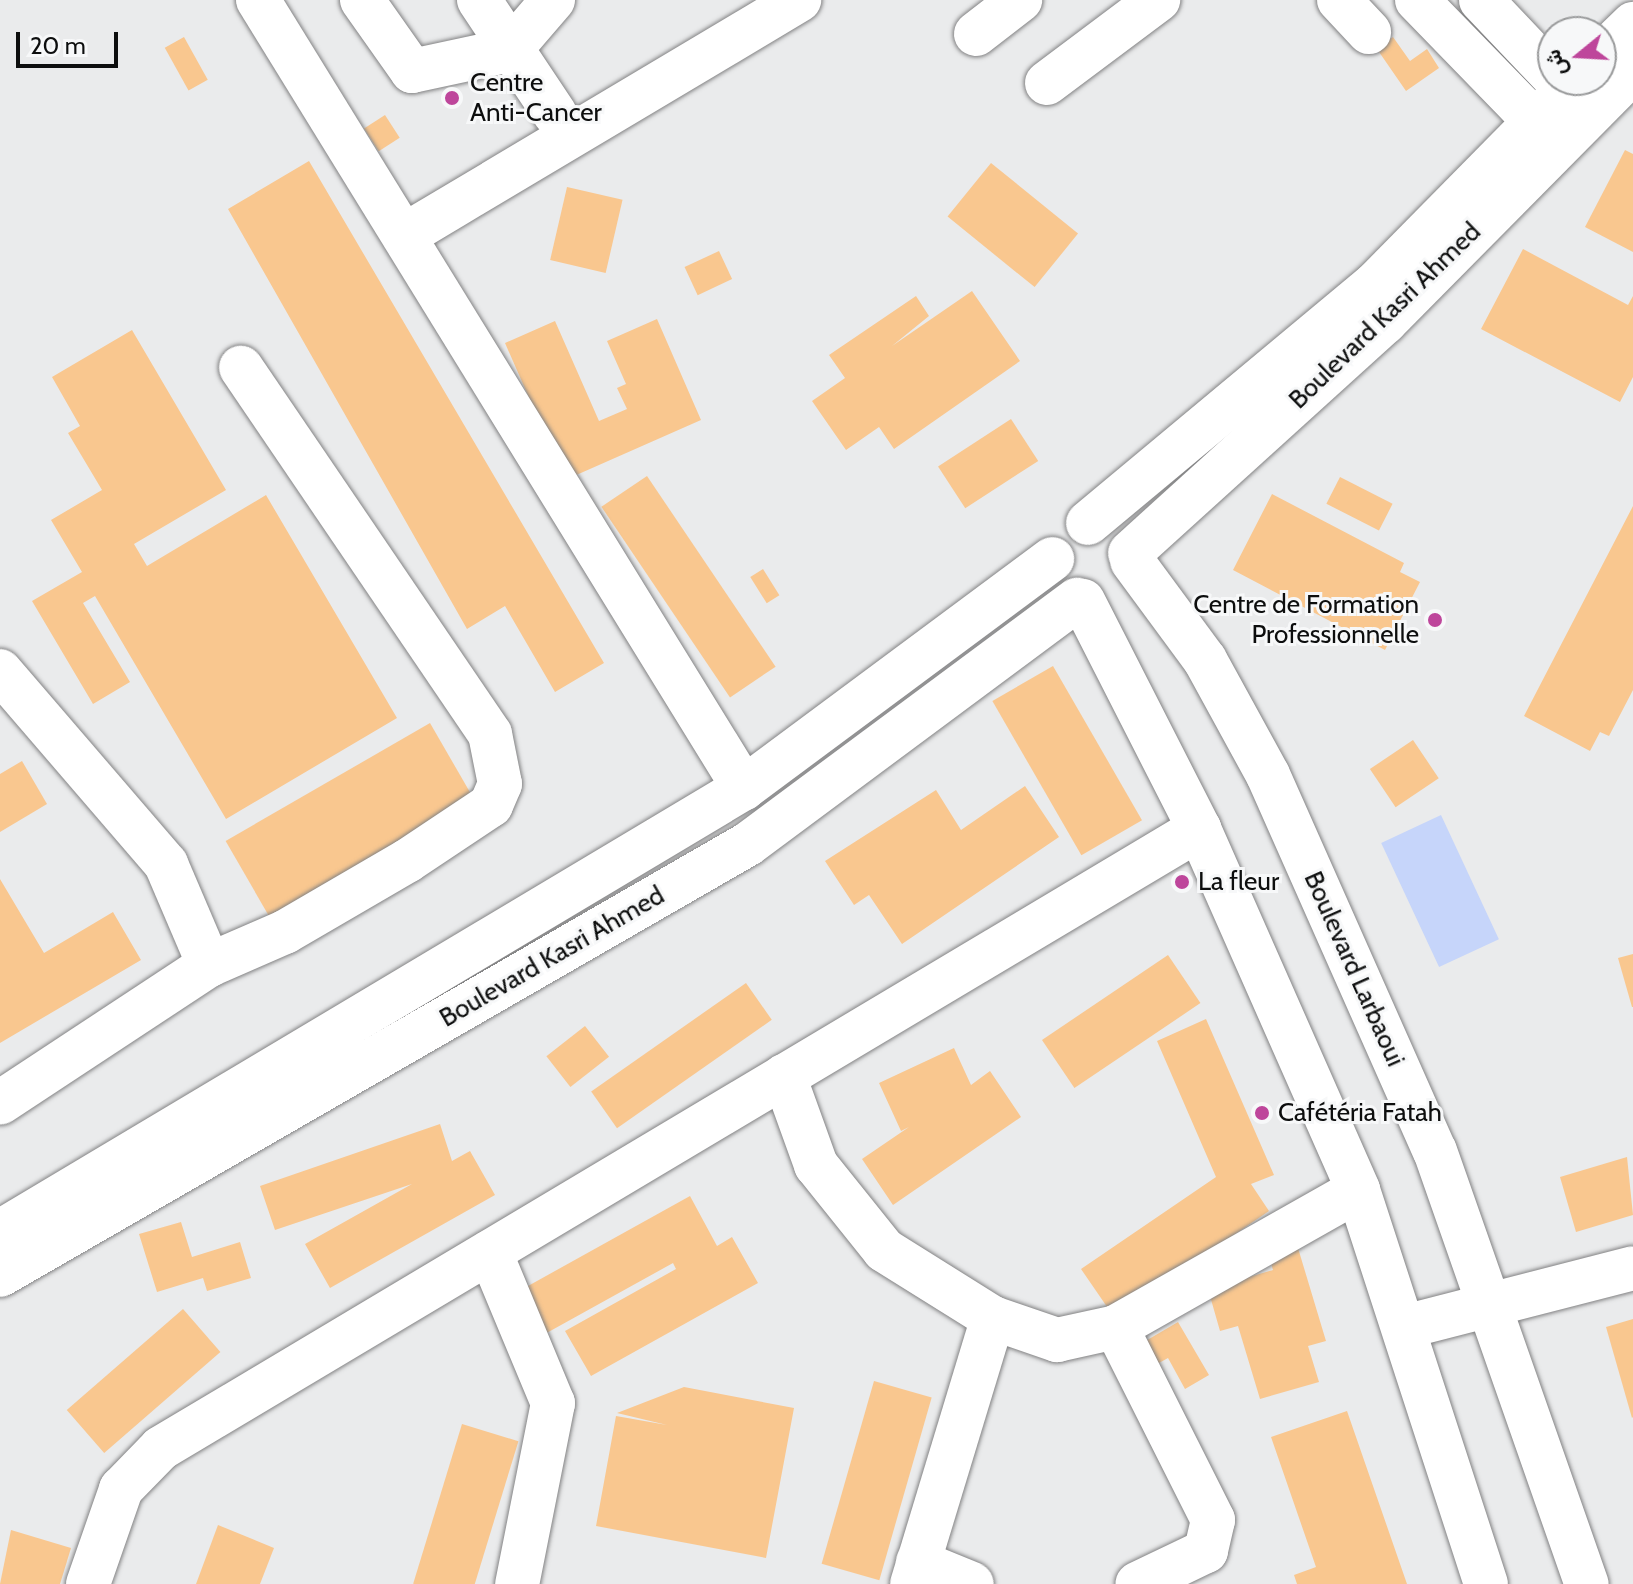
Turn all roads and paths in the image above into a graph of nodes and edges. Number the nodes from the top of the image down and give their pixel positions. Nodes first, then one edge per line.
1 (258, 0) edge
2 (362, 0) edge
3 (479, 0) edge
4 (553, 0) edge
5 (744, 0) edge
6 (799, 0) edge
7 (1020, 0) edge
8 (1158, 0) edge
9 (1339, 0) edge
10 (1417, 0) edge
11 (1481, 0) edge
12 (1633, 24) edge
13 (1369, 32) dead end
14 (976, 34) dead end
15 (1617, 40) edge
16 (510, 50) junction
17 (1537, 57) edge
18 (1047, 83) dead end
19 (1564, 96) edge
20 (555, 114) junction
21 (1547, 133) junction
22 (398, 226) junction
23 (241, 367) dead end
24 (1088, 523) junction
25 (1131, 557) junction
26 (1052, 559) junction
27 (1080, 601) junction
28 (0, 671) edge
29 (744, 788) junction
30 (1199, 829) junction
31 (209, 965) junction
32 (784, 1076) junction
33 (0, 1103) edge
34 (1358, 1190) junction
35 (0, 1232) edge
36 (490, 1252) junction
37 (1633, 1268) edge
38 (0, 1275) edge
39 (1492, 1300) junction
40 (993, 1318) junction
41 (1116, 1327) junction
42 (1404, 1327) junction
43 (915, 1573) edge
44 (88, 1584) edge
45 (517, 1584) edge
46 (972, 1584) edge
47 (1137, 1584) edge
48 (1486, 1584) edge
49 (1587, 1584) edge

1 - 22 main road
2 - 16 main road
3 - 16 main road
4 - 16 main road
5 - 20 main road
6 - 22 main road
7 - 14 main road
8 - 18 main road
9 - 13 main road
10 - 21 main road
11 - 17 main road
12 - 15 main road
16 - 20 main road
19 - 21 main road, Boulevard Kasri Ahmed
20 - 22 main road
21 - 24 main road, Boulevard Kasri Ahmed
21 - 25 main road, Boulevard Kasri Ahmed
22 - 29 main road
23 - 31 main road
24 - 25 main road
24 - 26 main road
25 - 27 main road
25 - 39 main road, Boulevard Larbaoui
26 - 27 main road
26 - 29 main road, Boulevard Kasri Ahmed
27 - 30 main road
27 - 38 main road, Boulevard Kasri Ahmed
28 - 31 main road
29 - 35 main road, Boulevard Kasri Ahmed
30 - 32 main road
30 - 34 main road
31 - 33 main road
32 - 36 main road
32 - 40 main road
34 - 41 main road
34 - 42 main road
36 - 44 main road
36 - 45 main road
37 - 39 main road
39 - 42 main road
39 - 49 main road, Boulevard Larbaoui
40 - 41 main road
40 - 43 main road
41 - 47 main road
42 - 48 main road
43 - 46 main road

